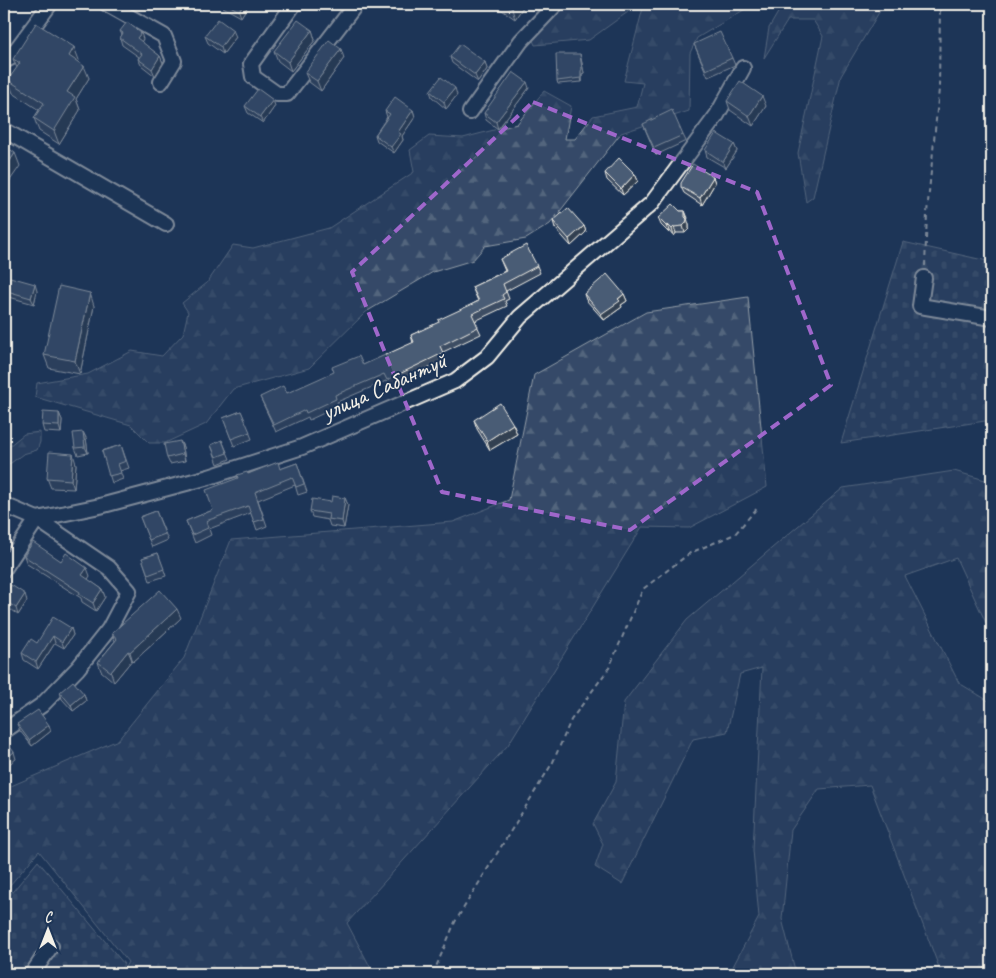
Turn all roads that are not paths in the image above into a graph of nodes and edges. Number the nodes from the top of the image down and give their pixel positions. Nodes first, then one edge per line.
1 (50, 4) edge
2 (107, 4) edge
3 (294, 4) edge
4 (356, 4) edge
5 (556, 4) edge
6 (6, 62) edge
7 (742, 68) dead end
8 (162, 82) dead end
9 (470, 112) dead end
10 (4, 130) edge
11 (166, 224) dead end
12 (924, 278) road end
13 (992, 318) edge
14 (4, 505) edge
15 (37, 519) junction
16 (4, 569) edge
17 (4, 731) edge
18 (51, 946) dead end
19 (32, 974) edge

1 - 6 street
2 - 8 street
3 - 4 street
5 - 9 street
7 - 15 street, улица Сабантуй
10 - 11 street
12 - 13 street
14 - 15 street
15 - 16 street
15 - 17 street
18 - 19 street

